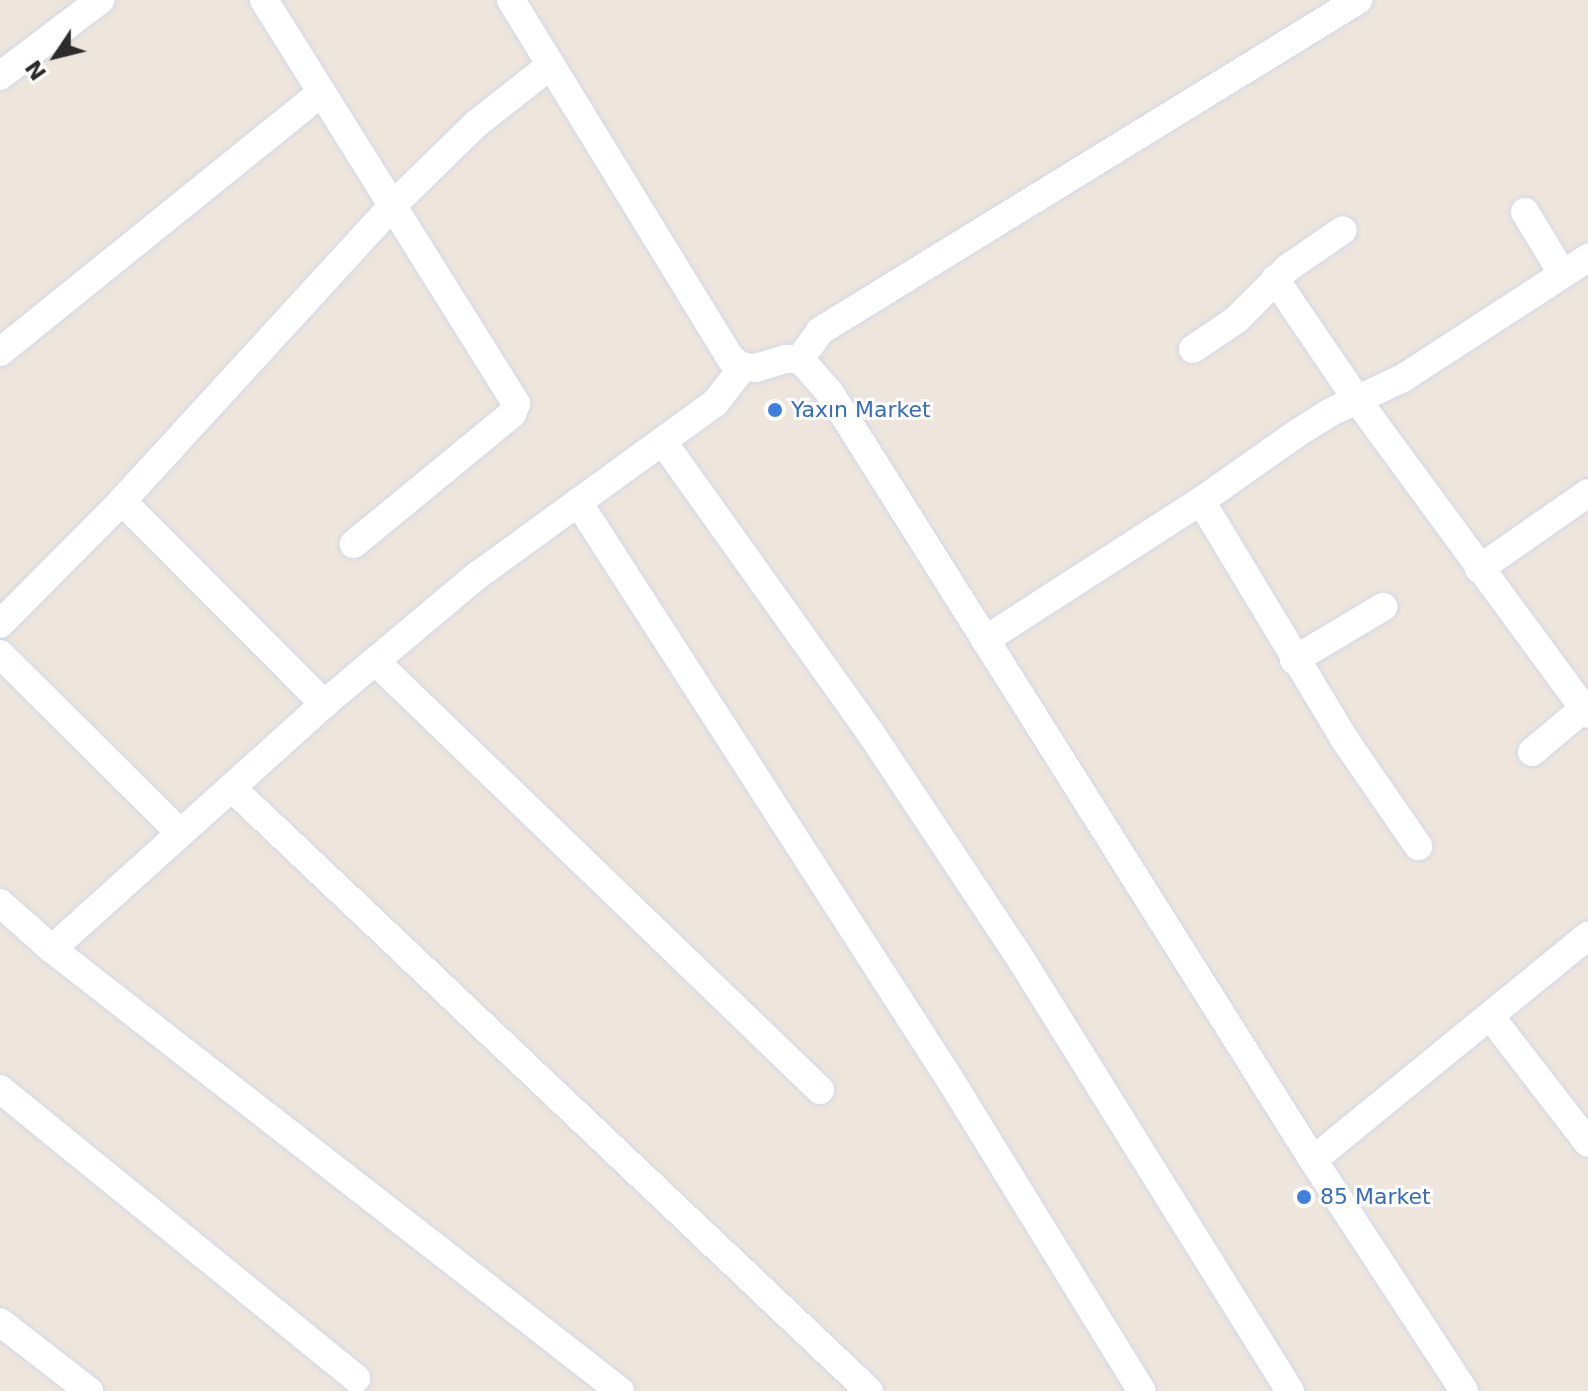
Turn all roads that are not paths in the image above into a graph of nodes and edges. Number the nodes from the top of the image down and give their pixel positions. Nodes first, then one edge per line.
1 (100, 0) edge
2 (264, 0) edge
3 (511, 0) edge
4 (1358, 0) edge
5 (551, 65) junction
6 (0, 76) edge
7 (321, 93) junction
8 (392, 206) junction
9 (1525, 212) dead end
10 (1343, 230) dead end
11 (1588, 258) edge
12 (1562, 273) junction
13 (1275, 279) junction
14 (1193, 349) dead end
15 (0, 352) edge
16 (800, 359) junction
17 (743, 367) junction
18 (1358, 401) junction
19 (663, 442) junction
20 (1588, 493) edge
21 (122, 501) junction
22 (1201, 501) junction
23 (578, 502) junction
24 (354, 544) dead end
25 (1479, 569) junction
26 (1383, 607) dead end
27 (0, 624) edge
28 (985, 640) junction
29 (0, 654) edge
30 (1294, 660) junction
31 (375, 661) junction
32 (324, 704) junction
33 (1585, 712) edge
34 (1532, 752) dead end
35 (232, 788) junction
36 (180, 833) junction
37 (1418, 846) dead end
38 (0, 903) edge
39 (1588, 936) edge
40 (52, 949) junction
41 (1490, 1016) junction
42 (0, 1089) edge
43 (820, 1090) dead end
44 (1588, 1143) edge
45 (1313, 1160) junction
46 (0, 1322) edge
47 (356, 1378) dead end
48 (89, 1391) edge
49 (620, 1391) edge
50 (869, 1391) edge
51 (1142, 1391) edge
52 (1290, 1391) edge
53 (1464, 1391) edge

1 - 6 street
2 - 7 street
3 - 5 street
4 - 16 street
5 - 8 street
5 - 17 street
7 - 8 street
7 - 15 street
8 - 21 street
8 - 24 street
9 - 12 street
10 - 13 street
11 - 12 street
12 - 18 street
13 - 14 street
13 - 18 street
16 - 17 street
16 - 28 street
17 - 19 street
18 - 22 street
18 - 25 street
19 - 23 street
19 - 52 street
20 - 25 street
21 - 27 street
21 - 32 street
22 - 28 street
22 - 30 street
23 - 31 street
23 - 51 street
25 - 33 street
26 - 30 street
28 - 45 street
29 - 36 street
30 - 37 street
31 - 32 street
31 - 43 street
32 - 35 street
33 - 34 street
35 - 36 street
35 - 50 street
36 - 40 street
38 - 40 street
39 - 41 street
40 - 49 street
41 - 44 street
41 - 45 street
42 - 47 street
45 - 53 street
46 - 48 street

